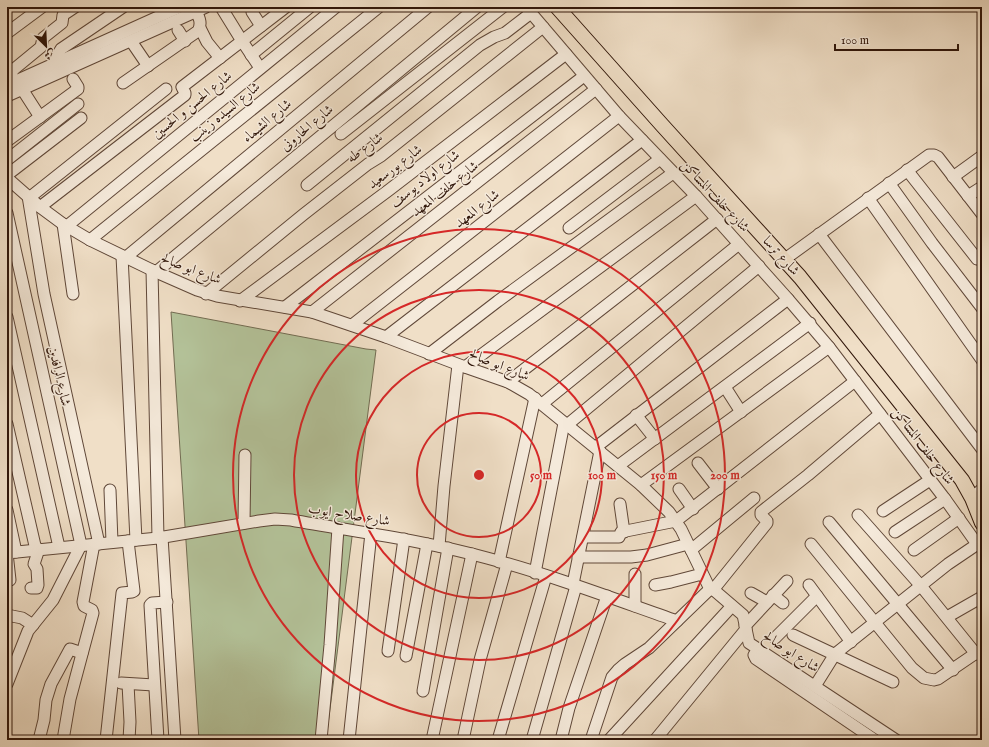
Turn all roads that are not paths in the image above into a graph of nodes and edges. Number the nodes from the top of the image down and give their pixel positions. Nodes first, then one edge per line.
1 (42, 7) edge
2 (75, 7) edge
3 (123, 7) edge
4 (180, 7) edge
5 (221, 7) edge
6 (286, 7) edge
7 (310, 7) edge
8 (336, 7) edge
9 (379, 7) edge
10 (428, 7) edge
11 (477, 7) edge
12 (504, 7) edge
13 (557, 7) edge
14 (198, 8) edge
15 (529, 10) edge
16 (252, 12) dead end
17 (97, 25) junction
18 (261, 26) junction
19 (543, 27) junction
20 (200, 28) junction
21 (178, 30) dead end
22 (7, 33) edge
23 (105, 41) junction
24 (131, 41) junction
25 (185, 41) junction
26 (242, 41) junction
27 (43, 42) junction
28 (566, 54) junction
29 (251, 55) junction
30 (220, 58) junction
31 (55, 61) junction
32 (148, 66) junction
33 (260, 68) junction
34 (584, 76) junction
35 (73, 79) dead end
36 (9, 80) edge
37 (124, 83) dead end
38 (22, 89) junction
39 (166, 89) dead end
40 (596, 89) junction
41 (7, 96) edge
42 (78, 104) dead end
43 (40, 116) junction
44 (619, 116) junction
45 (81, 118) dead end
46 (341, 134) dead end
47 (642, 140) junction
48 (7, 141) edge
49 (982, 156) edge
50 (660, 159) junction
51 (7, 160) edge
52 (907, 170) junction
53 (673, 172) junction
54 (7, 175) edge
55 (953, 177) junction
56 (7, 178) edge
57 (889, 183) junction
58 (307, 185) dead end
59 (982, 186) edge
60 (696, 196) junction
61 (968, 196) junction
62 (29, 197) junction
63 (868, 198) junction
64 (40, 207) junction
65 (7, 213) edge
66 (982, 214) edge
67 (717, 219) junction
68 (65, 225) junction
69 (569, 228) dead end
70 (819, 234) junction
71 (90, 240) junction
72 (739, 244) junction
73 (123, 257) junction
74 (785, 259) junction
75 (977, 259) dead end
76 (759, 266) junction
77 (154, 271) junction
78 (73, 294) dead end
79 (206, 294) junction
80 (788, 298) junction
81 (240, 301) junction
82 (285, 307) junction
83 (982, 308) edge
84 (312, 312) junction
85 (7, 317) edge
86 (810, 323) junction
87 (352, 325) junction
88 (386, 337) junction
89 (829, 347) junction
90 (429, 354) junction
91 (982, 360) edge
92 (462, 366) junction
93 (855, 381) junction
94 (508, 382) junction
95 (725, 387) junction
96 (538, 401) junction
97 (741, 412) junction
98 (880, 414) junction
99 (636, 415) junction
100 (7, 424) edge
101 (565, 424) junction
102 (655, 439) junction
103 (982, 448) edge
104 (598, 449) junction
105 (245, 455) dead end
106 (698, 463) dead end
107 (618, 466) junction
108 (930, 480) junction
109 (641, 485) junction
110 (679, 489) dead end
111 (718, 489) junction
112 (110, 490) dead end
113 (977, 493) edge
114 (754, 498) dead end
115 (945, 498) junction
116 (620, 504) dead end
117 (693, 508) junction
118 (7, 510) edge
119 (883, 511) dead end
120 (858, 515) dead end
121 (959, 518) junction
122 (676, 521) junction
123 (829, 522) dead end
124 (244, 523) junction
125 (982, 523) edge
126 (338, 528) junction
127 (624, 532) junction
128 (895, 532) dead end
129 (371, 533) junction
130 (160, 537) junction
131 (583, 537) junction
132 (404, 539) junction
133 (132, 540) junction
134 (112, 542) junction
135 (979, 542) edge
136 (97, 544) junction
137 (427, 544) junction
138 (810, 544) dead end
139 (81, 545) junction
140 (443, 547) junction
141 (690, 547) junction
142 (59, 548) junction
143 (37, 550) junction
144 (914, 550) dead end
145 (10, 552) edge
146 (472, 554) junction
147 (578, 557) junction
148 (503, 563) junction
149 (535, 573) junction
150 (635, 574) dead end
151 (702, 574) junction
152 (546, 576) junction
153 (10, 580) dead end
154 (787, 581) dead end
155 (574, 585) junction
156 (655, 585) dead end
157 (809, 585) dead end
158 (921, 586) junction
159 (31, 588) dead end
160 (712, 589) junction
161 (751, 593) dead end
162 (607, 596) junction
163 (817, 596) junction
164 (982, 597) edge
165 (770, 599) junction
166 (167, 602) junction
167 (783, 603) dead end
168 (898, 604) junction
169 (636, 606) junction
170 (732, 606) junction
171 (7, 615) edge
172 (947, 617) junction
173 (676, 622) junction
174 (874, 623) junction
175 (33, 625) junction
176 (746, 628) junction
177 (793, 636) dead end
178 (775, 638) dead end
179 (851, 642) junction
180 (758, 649) junction
181 (388, 651) dead end
182 (979, 651) edge
183 (82, 653) junction
184 (835, 654) junction
185 (406, 656) dead end
186 (953, 670) junction
187 (893, 682) dead end
188 (113, 683) junction
189 (7, 684) edge
190 (128, 684) junction
191 (154, 685) junction
192 (815, 686) junction
193 (423, 692) dead end
194 (111, 696) junction
195 (128, 697) junction
196 (861, 724) junction
197 (39, 740) edge
198 (63, 740) edge
199 (106, 740) edge
200 (129, 740) edge
201 (158, 740) edge
202 (175, 740) edge
203 (321, 740) edge
204 (350, 740) edge
205 (432, 740) edge
206 (462, 740) edge
207 (498, 740) edge
208 (532, 740) edge
209 (561, 740) edge
210 (591, 740) edge
211 (609, 740) edge
212 (655, 740) edge
213 (875, 740) edge
214 (896, 740) edge

1 - 22 street
2 - 27 street
3 - 17 street
4 - 23 street
5 - 26 street
6 - 18 street
7 - 29 street
8 - 33 street, شارع الحسن و الحسين
9 - 71 street, شارع السيده زينب
10 - 73 street, شارع الشيماء
11 - 77 street, شارع الحارونى
12 - 46 street
13 - 74 main road, شارع ترسا
14 - 20 street
14 - 24 street
15 - 19 street, شارع خلف المساكن
15 - 58 street
16 - 18 street
17 - 23 street
17 - 31 street
18 - 26 street
19 - 28 street, شارع خلف المساكن
19 - 79 street, شارع طه
20 - 25 street
20 - 30 street
21 - 25 street
23 - 31 street
24 - 32 street
24 - 38 street
25 - 32 street
26 - 29 street
26 - 30 street
27 - 31 street
27 - 36 street
28 - 34 street, شارع خلف المساكن
28 - 81 street, شارع بورسعيد
29 - 33 street
30 - 64 street
31 - 36 street
32 - 37 street
33 - 68 street, شارع الحسن و الحسين
34 - 40 street, شارع خلف المساكن
34 - 82 street, شارع اولاد يوسف
35 - 43 street
38 - 41 street
38 - 43 street
39 - 62 street
40 - 44 street, شارع خلف المساكن
40 - 84 street, شارع خلف المعهد
42 - 51 street
43 - 48 street
44 - 47 street, شارع خلف المساكن
44 - 87 street, شارع المعهد
45 - 54 street
47 - 50 street, شارع خلف المساكن
47 - 88 street
49 - 55 street
50 - 53 street, شارع خلف المساكن
50 - 69 street
52 - 55 street
52 - 57 street
52 - 75 street
53 - 60 street, شارع خلف المساكن
53 - 90 street
55 - 61 street
56 - 62 street, شارع ابو صالح
57 - 63 street
57 - 83 street
59 - 61 street
60 - 67 street, شارع خلف المساكن
60 - 92 street
61 - 66 street
62 - 64 street, شارع ابو صالح
62 - 136 street
63 - 70 street
63 - 91 street
64 - 68 street, شارع ابو صالح
65 - 139 street, شارع الرافدين
67 - 72 street, شارع خلف المساكن
67 - 94 street
68 - 71 street, شارع ابو صالح
68 - 78 street
70 - 74 street
70 - 103 street
71 - 73 street, شارع ابو صالح
72 - 76 street, شارع خلف المساكن
72 - 96 street
73 - 77 street, شارع ابو صالح
73 - 133 street
74 - 113 main road, شارع ترسا
76 - 80 street, شارع خلف المساكن
76 - 101 street
77 - 79 street, شارع ابو صالح
77 - 130 street
79 - 81 street, شارع ابو صالح
80 - 86 street, شارع خلف المساكن
80 - 99 street
81 - 82 street, شارع ابو صالح
82 - 84 street, شارع ابو صالح
84 - 87 street, شارع ابو صالح
85 - 142 street
86 - 89 street, شارع خلف المساكن
86 - 95 street
87 - 88 street, شارع ابو صالح
88 - 90 street, شارع ابو صالح
89 - 93 street, شارع خلف المساكن
89 - 97 street
90 - 92 street, شارع ابو صالح
92 - 94 street, شارع ابو صالح
92 - 140 street
93 - 98 street, شارع خلف المساكن
93 - 111 street
94 - 96 street, شارع ابو صالح
95 - 97 street
95 - 102 street
96 - 101 street, شارع ابو صالح
96 - 148 street
97 - 109 street
98 - 108 street, شارع خلف المساكن
98 - 160 street
99 - 102 street
99 - 104 street
100 - 143 street
101 - 104 street, شارع ابو صالح
101 - 149 street
102 - 107 street
104 - 107 street, شارع ابو صالح
104 - 131 street
105 - 124 street
106 - 111 street
107 - 109 street, شارع ابو صالح
108 - 115 street, شارع خلف المساكن
108 - 119 street
109 - 122 street, شارع ابو صالح
110 - 117 street
111 - 117 street
112 - 134 street
113 - 125 main road, شارع ترسا
114 - 141 street
115 - 121 street, شارع خلف المساكن
115 - 128 street
116 - 127 street
117 - 122 street
118 - 145 street
120 - 158 street
121 - 135 street, شارع خلف المساكن
121 - 144 street
122 - 127 street
122 - 141 street, شارع ابو صالح
123 - 168 street
124 - 126 street, شارع صلاح ايوب
124 - 130 street, شارع صلاح ايوب
126 - 129 street, شارع صلاح ايوب
126 - 203 street
127 - 131 street
129 - 132 street, شارع صلاح ايوب
129 - 204 street
130 - 133 street, شارع صلاح ايوب
130 - 166 street
131 - 147 street
132 - 137 street, شارع صلاح ايوب
132 - 181 street
133 - 134 street, شارع صلاح ايوب
133 - 188 street
134 - 136 street, شارع صلاح ايوب
135 - 158 street
136 - 139 street, شارع صلاح ايوب
136 - 183 street
137 - 140 street, شارع صلاح ايوب
137 - 185 street
138 - 174 street
139 - 142 street, شارع صلاح ايوب
139 - 175 street
140 - 146 street, شارع صلاح ايوب
140 - 193 street
141 - 147 street
141 - 151 street, شارع ابو صالح
142 - 143 street, شارع صلاح ايوب
143 - 145 street, شارع صلاح ايوب
143 - 159 street
145 - 153 street
146 - 148 street, شارع صلاح ايوب
146 - 205 street
147 - 155 street
148 - 149 street, شارع صلاح ايوب
148 - 206 street
149 - 152 street, شارع صلاح ايوب
150 - 169 street
151 - 156 street
151 - 160 street, شارع ابو صالح
152 - 155 street, شارع صلاح ايوب
152 - 207 street
154 - 165 street
155 - 162 street, شارع صلاح ايوب
155 - 208 street
157 - 163 street
158 - 168 street
158 - 172 street
160 - 170 street, شارع ابو صالح
160 - 173 street
161 - 165 street
162 - 169 street, شارع صلاح ايوب
162 - 209 street
163 - 178 street
163 - 179 street
164 - 172 street
165 - 167 street
165 - 176 street
166 - 191 street
166 - 202 street
168 - 174 street
168 - 186 street
169 - 173 street, شارع صلاح ايوب
170 - 176 street, شارع ابو صالح
170 - 211 street
171 - 175 street
172 - 182 street
173 - 210 street
174 - 179 street
174 - 186 street
175 - 189 street
176 - 180 street, شارع ابو صالح
176 - 212 street
177 - 184 street
179 - 184 street
180 - 192 street, شارع ابو صالح
180 - 196 street
182 - 186 street
183 - 197 street
183 - 198 street
184 - 187 street
184 - 192 street
188 - 190 street
188 - 194 street
190 - 191 street
190 - 195 street
191 - 201 street
192 - 196 street, شارع ابو صالح
194 - 195 street
194 - 199 street
195 - 200 street
196 - 213 street
196 - 214 street, شارع ابو صالح

